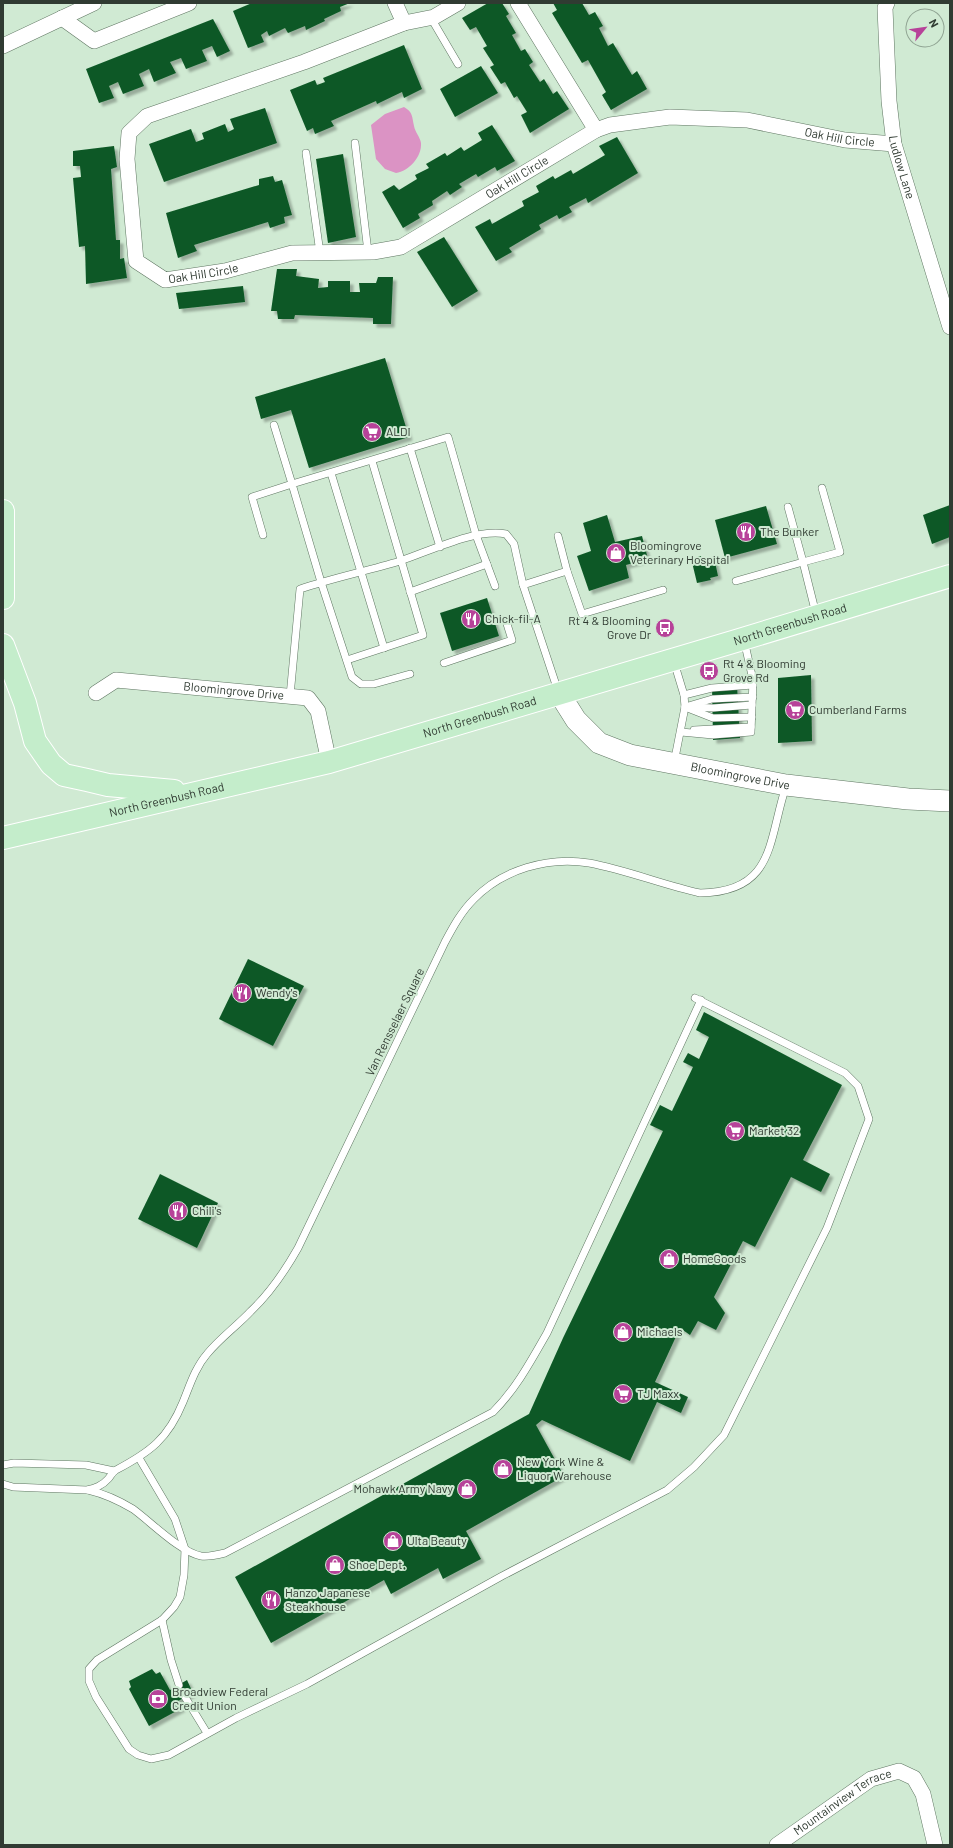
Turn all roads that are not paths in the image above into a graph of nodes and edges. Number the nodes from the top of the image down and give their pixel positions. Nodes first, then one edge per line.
1 (94, 3) edge
2 (189, 3) edge
3 (395, 3) edge
4 (458, 3) edge
5 (518, 3) edge
6 (887, 3) edge
7 (62, 18) junction
8 (431, 18) junction
9 (404, 23) junction
10 (3, 46) edge
11 (458, 64) dead end
12 (596, 130) junction
13 (354, 143) dead end
14 (894, 144) junction
15 (306, 153) dead end
16 (368, 252) junction
17 (320, 253) junction
18 (950, 327) edge
19 (274, 425) dead end
20 (410, 448) junction
21 (372, 461) junction
22 (331, 473) junction
23 (292, 484) junction
24 (822, 488) dead end
25 (788, 507) dead end
26 (3, 511) edge
27 (262, 535) dead end
28 (476, 535) junction
29 (558, 536) dead end
30 (440, 547) junction
31 (400, 561) junction
32 (803, 562) junction
33 (487, 564) junction
34 (567, 571) junction
35 (362, 572) junction
36 (950, 576) edge
37 (736, 581) dead end
38 (321, 582) junction
39 (523, 585) junction
40 (495, 586) dead end
41 (663, 590) dead end
42 (410, 592) junction
43 (3, 598) edge
44 (817, 616) junction
45 (507, 624) dead end
46 (744, 639) junction
47 (3, 645) edge
48 (384, 648) junction
49 (347, 660) junction
50 (673, 660) junction
51 (444, 662) dead end
52 (410, 674) dead end
53 (753, 685) junction
54 (96, 693) dead end
55 (559, 693) junction
56 (684, 695) junction
57 (290, 696) junction
58 (753, 697) junction
59 (752, 705) junction
60 (685, 707) junction
61 (752, 717) junction
62 (681, 732) junction
63 (329, 762) junction
64 (674, 763) junction
65 (786, 785) junction
66 (197, 793) junction
67 (950, 801) edge
68 (3, 838) edge
69 (139, 1458) junction
70 (3, 1464) edge
71 (114, 1471) junction
72 (3, 1484) edge
73 (87, 1490) junction
74 (185, 1549) junction
75 (162, 1620) junction
76 (179, 1684) dead end
77 (185, 1697) dead end
78 (208, 1733) junction
79 (777, 1845) edge
80 (935, 1845) edge

1 - 7 street
2 - 7 street
3 - 9 street
4 - 8 street, Oak Hill Circle
5 - 12 street
6 - 14 street, Ludlow Lane
7 - 10 street
8 - 9 street, Oak Hill Circle
8 - 11 lane
9 - 17 street, Oak Hill Circle
12 - 14 street, Oak Hill Circle
12 - 16 street, Oak Hill Circle
13 - 16 lane
14 - 18 street, Ludlow Lane
15 - 17 lane
16 - 17 street, Oak Hill Circle
19 - 23 lane
20 - 21 lane
20 - 28 lane
20 - 30 lane
21 - 22 lane
21 - 31 lane
22 - 23 lane
22 - 35 lane
23 - 27 lane
23 - 38 lane
24 - 32 lane
25 - 32 lane
26 - 43 main road
28 - 30 lane
28 - 33 lane
28 - 39 lane
29 - 34 lane
30 - 31 lane
31 - 35 lane
31 - 42 lane
32 - 37 lane
32 - 44 lane
33 - 40 lane
33 - 42 lane
34 - 39 lane
34 - 41 lane
35 - 38 lane
35 - 48 lane
36 - 44 main road, North Greenbush Road
38 - 49 lane
38 - 57 lane
39 - 55 lane
42 - 48 lane
44 - 46 main road, North Greenbush Road
45 - 51 lane
46 - 50 main road, North Greenbush Road
46 - 53 lane
47 - 66 main road
48 - 49 lane
49 - 52 lane
50 - 55 main road, North Greenbush Road
50 - 56 lane
53 - 56 lane
53 - 58 lane
54 - 57 street, Bloomingrove Drive
55 - 63 main road, North Greenbush Road
55 - 64 street, Bloomingrove Drive
56 - 60 lane
57 - 63 street, Bloomingrove Drive
58 - 59 lane
58 - 60 lane
59 - 60 lane
59 - 61 lane
60 - 61 lane
60 - 62 lane
61 - 62 lane
62 - 64 lane
63 - 66 main road, North Greenbush Road
64 - 65 street, Bloomingrove Drive
65 - 67 street, Bloomingrove Drive
65 - 69 lane, Van Rensselaer Square
66 - 68 main road, North Greenbush Road
69 - 71 lane, Van Rensselaer Square
69 - 74 lane
70 - 71 lane
71 - 73 lane, Van Rensselaer Square
72 - 73 lane, Van Rensselaer Square
73 - 74 lane
74 - 75 lane
74 - 78 lane
75 - 76 lane
75 - 78 lane
77 - 78 lane
79 - 80 street, Mountainview Terrace

